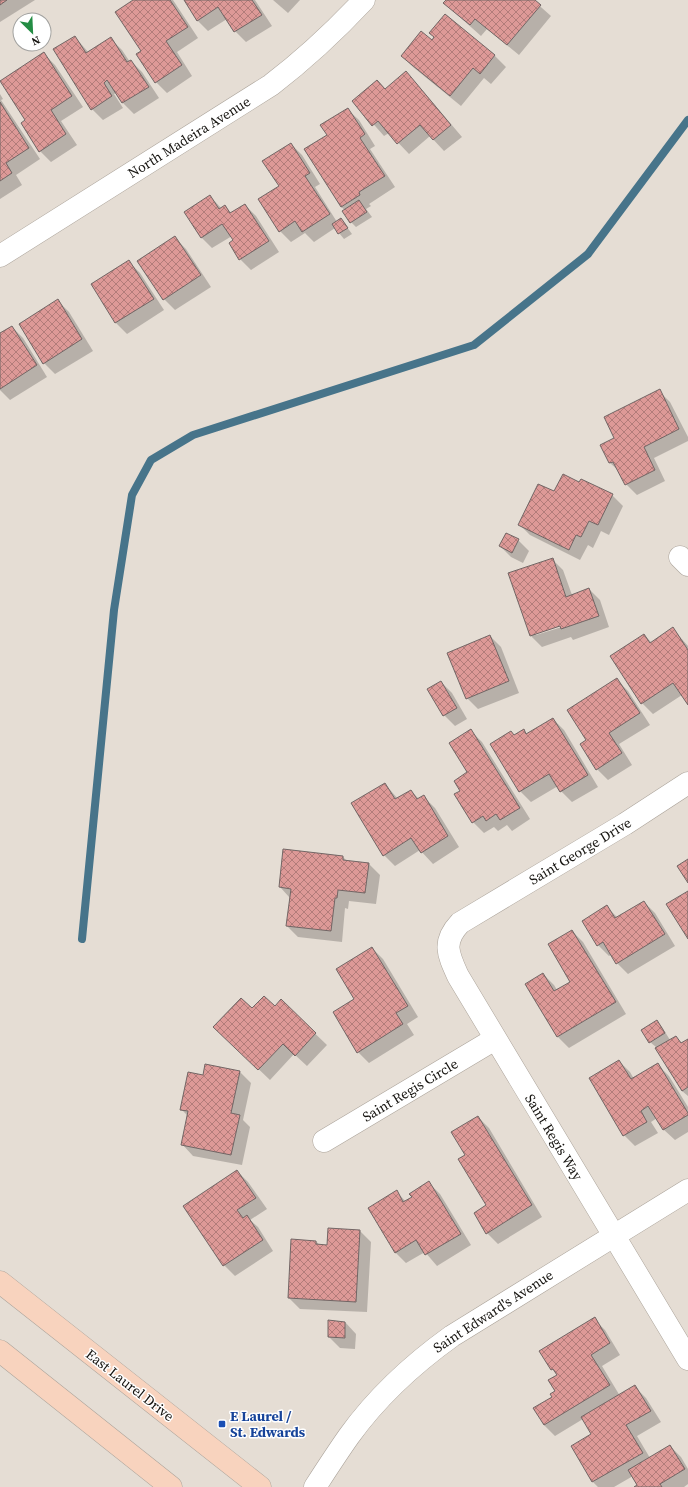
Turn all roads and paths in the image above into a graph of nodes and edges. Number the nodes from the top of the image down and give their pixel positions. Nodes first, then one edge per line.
1 (364, 0) edge
2 (0, 256) edge
3 (688, 783) edge
4 (471, 916) joint
5 (495, 1039) junction
6 (324, 1141) dead end
7 (688, 1190) edge
8 (614, 1235) junction
9 (0, 1282) edge
10 (0, 1351) edge
11 (688, 1359) edge
12 (171, 1487) edge
13 (260, 1487) edge
14 (315, 1487) edge

1 - 2 street, North Madeira Avenue
3 - 4 street, Saint George Drive
4 - 5 street, Saint Regis Way
5 - 6 street, Saint Regis Circle
5 - 8 street, Saint Regis Way
7 - 8 street, Saint Edward's Avenue
8 - 11 street, Saint Regis Way
8 - 14 street, Saint Edward's Avenue
9 - 13 main road, East Laurel Drive
10 - 12 main road

